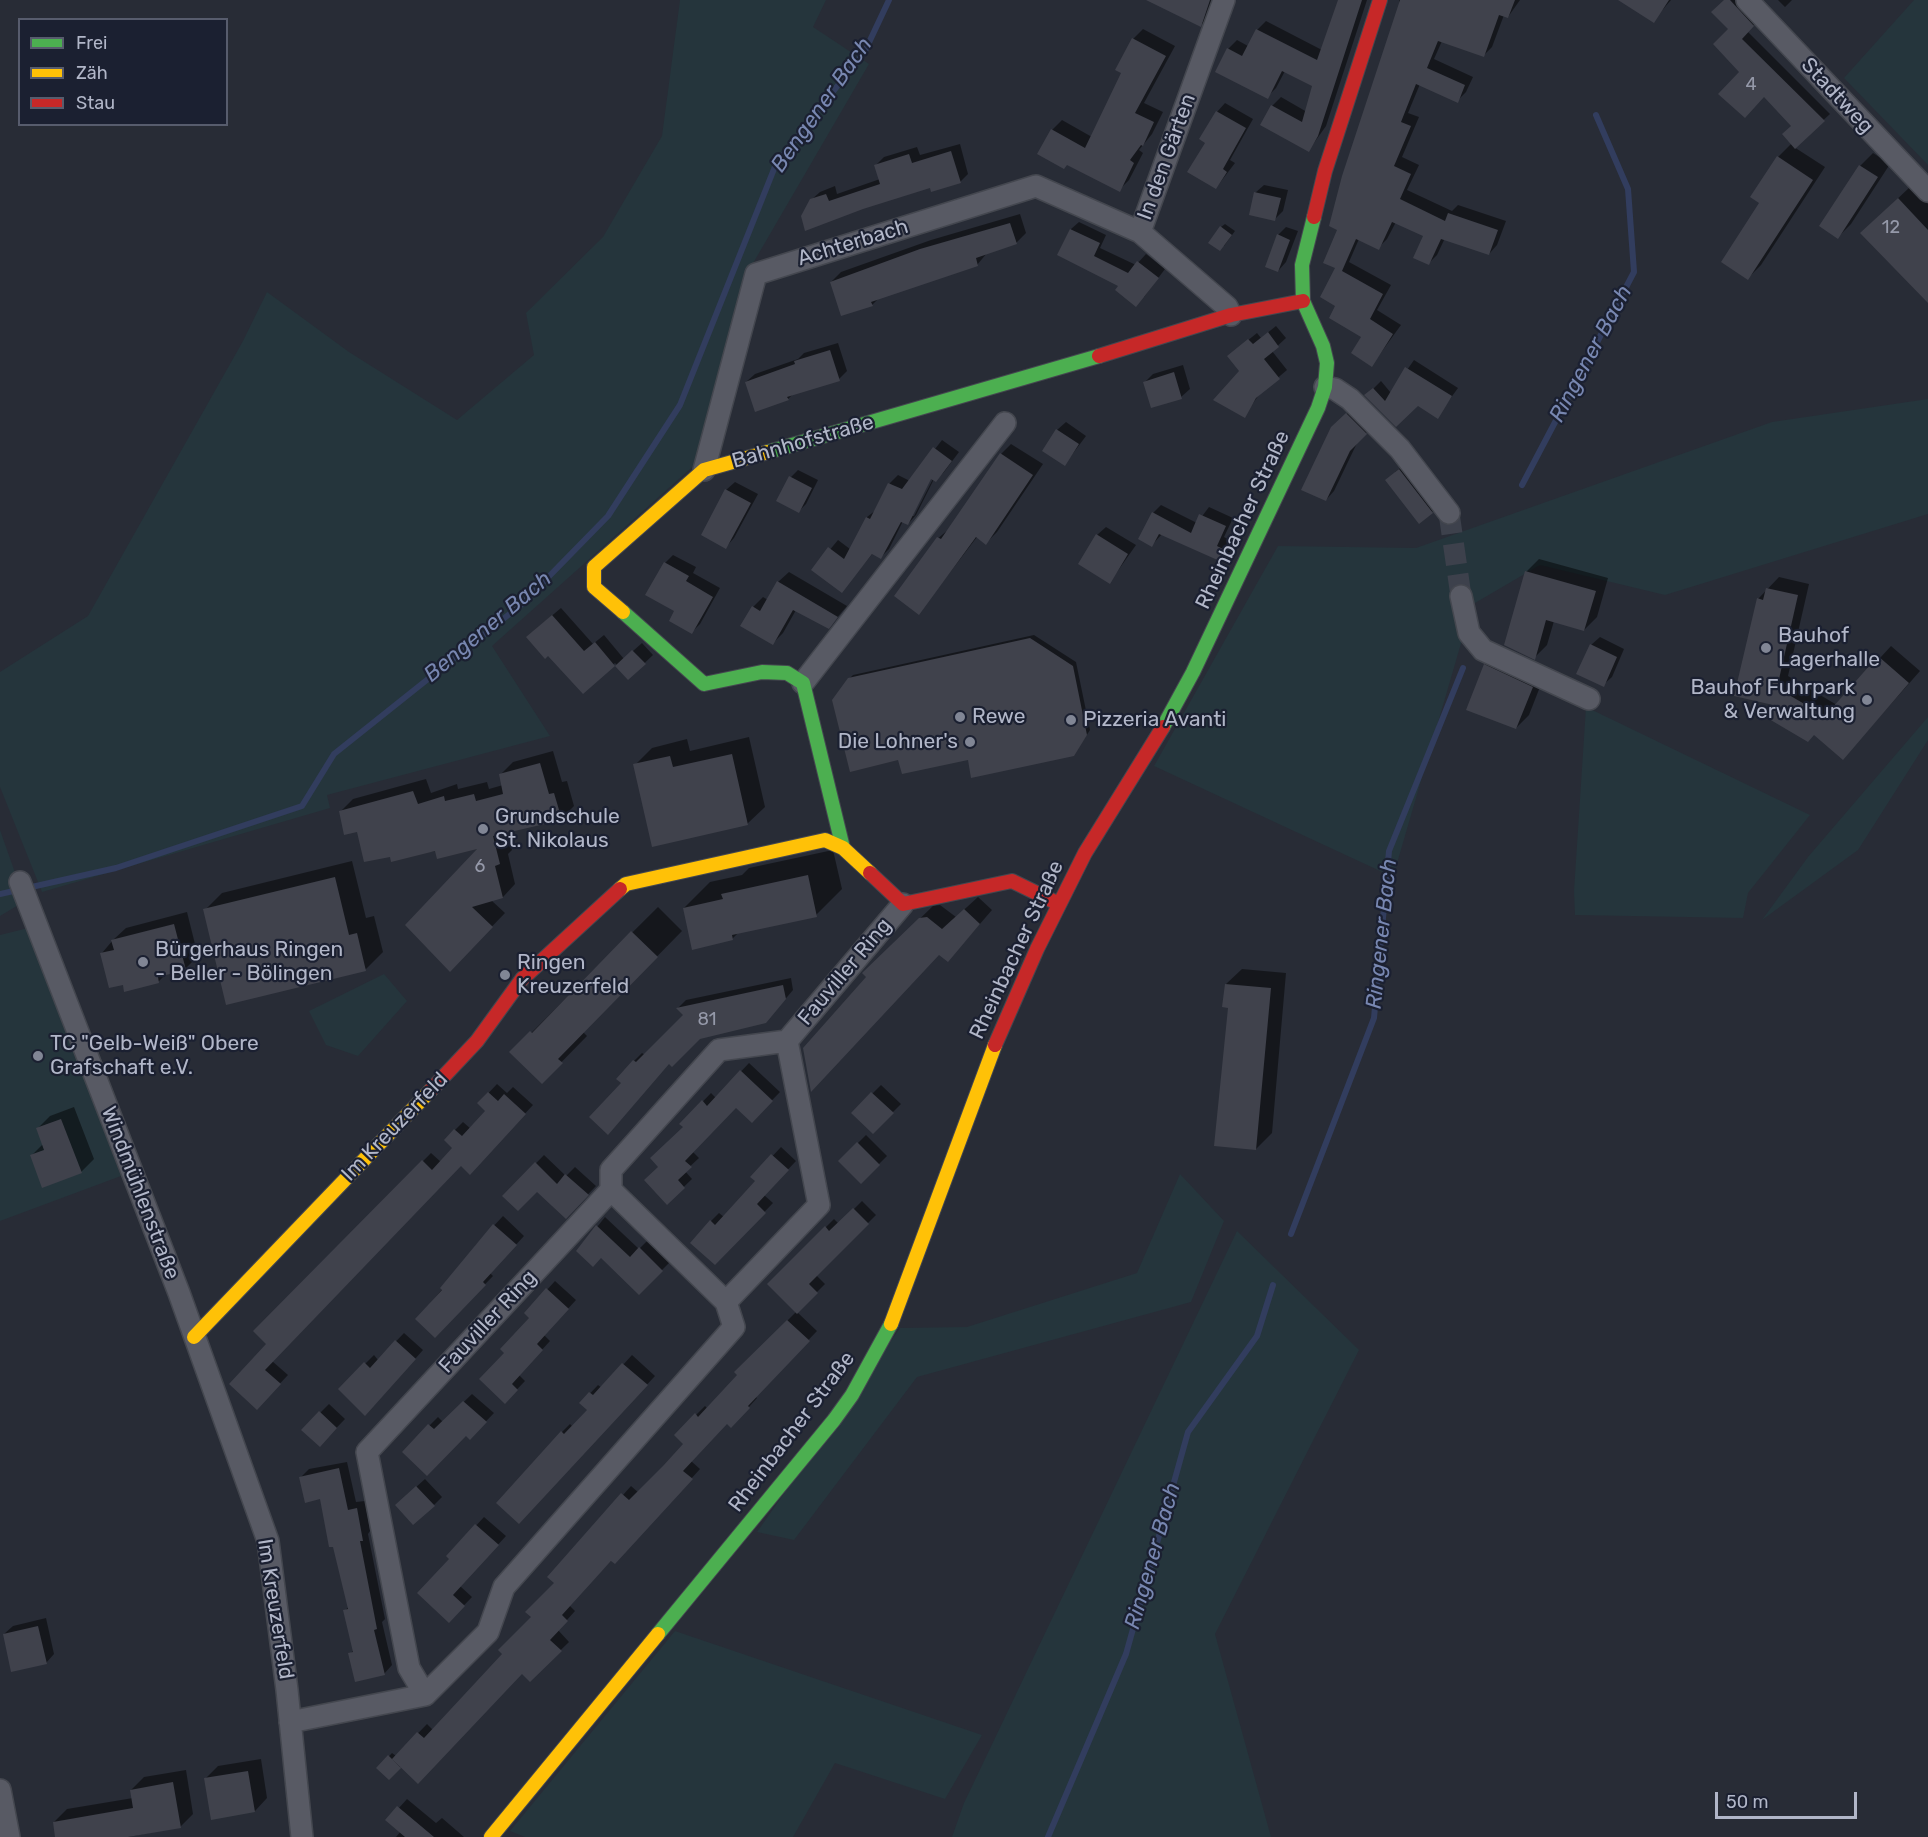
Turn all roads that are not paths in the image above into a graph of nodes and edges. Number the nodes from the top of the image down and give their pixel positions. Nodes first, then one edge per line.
1 (1224, 0) edge
2 (1380, 0) edge
3 (1747, 0) edge
4 (1928, 191) edge
5 (1140, 232) junction
6 (1303, 301) junction
7 (1231, 315) junction
8 (1325, 387) junction
9 (1005, 423) dead end
10 (704, 470) junction
11 (1449, 513) tunnel mouth
12 (1461, 596) tunnel mouth
13 (803, 683) junction
14 (1589, 699) dead end
15 (843, 848) junction
16 (20, 882) dead end
17 (903, 903) junction
18 (1059, 904) junction
19 (787, 1041) junction
20 (610, 1190) junction
21 (726, 1302) junction
22 (194, 1337) junction
23 (425, 1695) junction
24 (290, 1722) junction
25 (0, 1790) edge
26 (9, 1837) edge
27 (302, 1837) edge
28 (491, 1837) edge

1 - 5 street, In den Gärten
2 - 6 street, Rheinbacher Straße
3 - 4 street, Stadtweg
5 - 7 street, In den Gärten
5 - 10 street, Achterbach
6 - 7 street, Bahnhofstraße
6 - 8 street, Rheinbacher Straße
7 - 10 street, Bahnhofstraße
8 - 11 street
8 - 18 street, Rheinbacher Straße
9 - 13 street
10 - 13 street, Bahnhofstraße
12 - 14 street
13 - 15 street
15 - 17 street
15 - 22 street, Im Kreuzerfeld
16 - 22 street, Windmühlenstraße
17 - 18 street
17 - 19 street, Fauviller Ring
18 - 28 street, Rheinbacher Straße
19 - 20 street, Fauviller Ring
19 - 21 street, Fauviller Ring
20 - 21 street
20 - 23 street, Fauviller Ring
21 - 23 street
22 - 24 street, Im Kreuzerfeld
23 - 24 street
24 - 27 street, Im Kreuzerfeld
25 - 26 street

